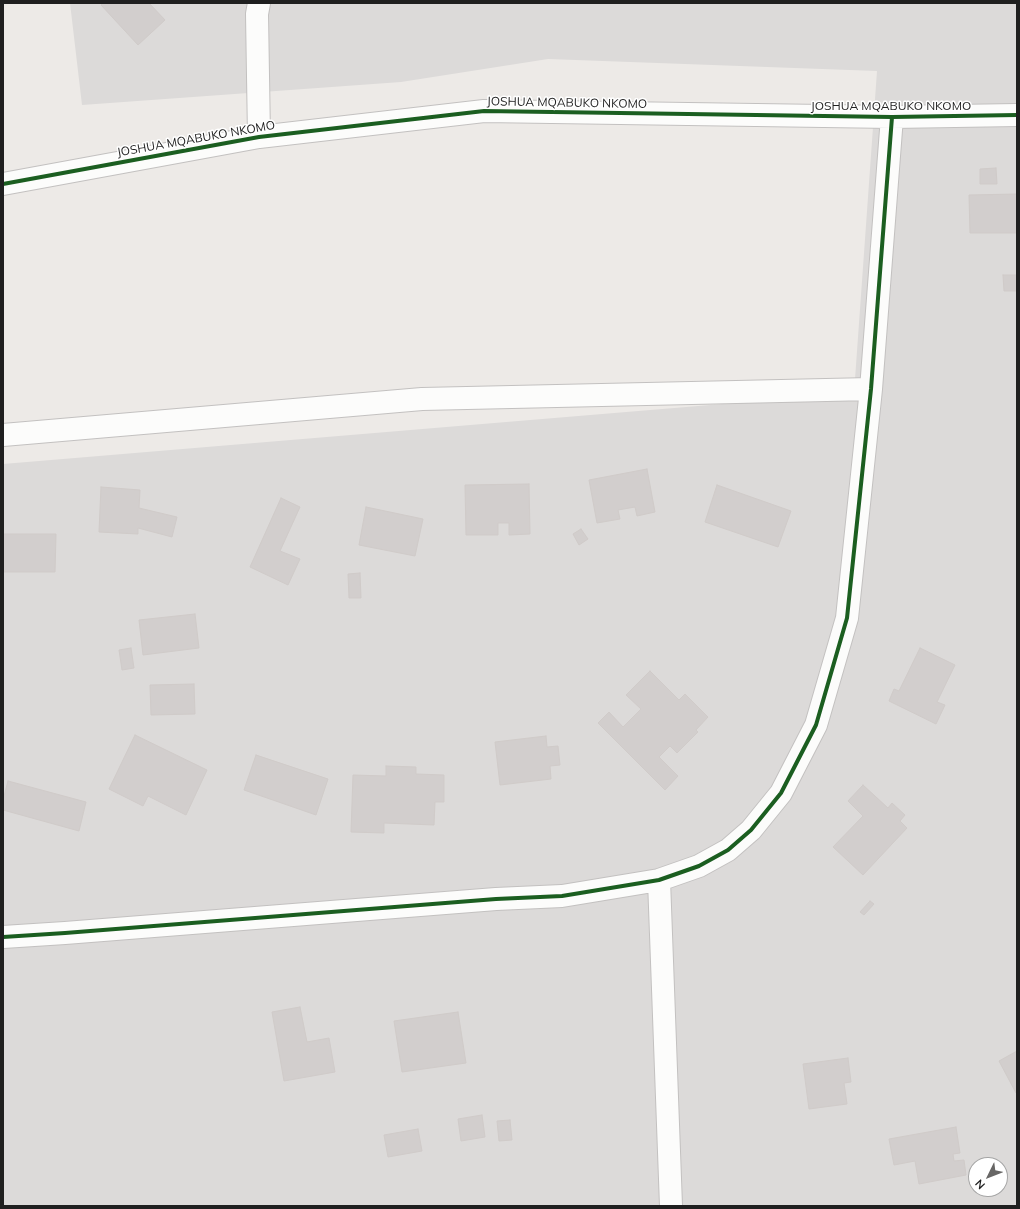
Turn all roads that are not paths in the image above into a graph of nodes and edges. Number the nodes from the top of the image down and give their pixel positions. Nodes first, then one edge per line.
1 (259, 3) edge
2 (1017, 115) edge
3 (892, 117) junction
4 (260, 137) junction
5 (3, 184) edge
6 (871, 389) junction
7 (3, 434) edge
8 (659, 880) junction
9 (3, 937) edge
10 (671, 1206) edge

1 - 4 street
2 - 3 street, JOSHUA MQABUKO NKOMO
3 - 4 street, JOSHUA MQABUKO NKOMO
3 - 6 street
4 - 5 street, JOSHUA MQABUKO NKOMO
6 - 7 street
6 - 8 street
8 - 9 street
8 - 10 street

